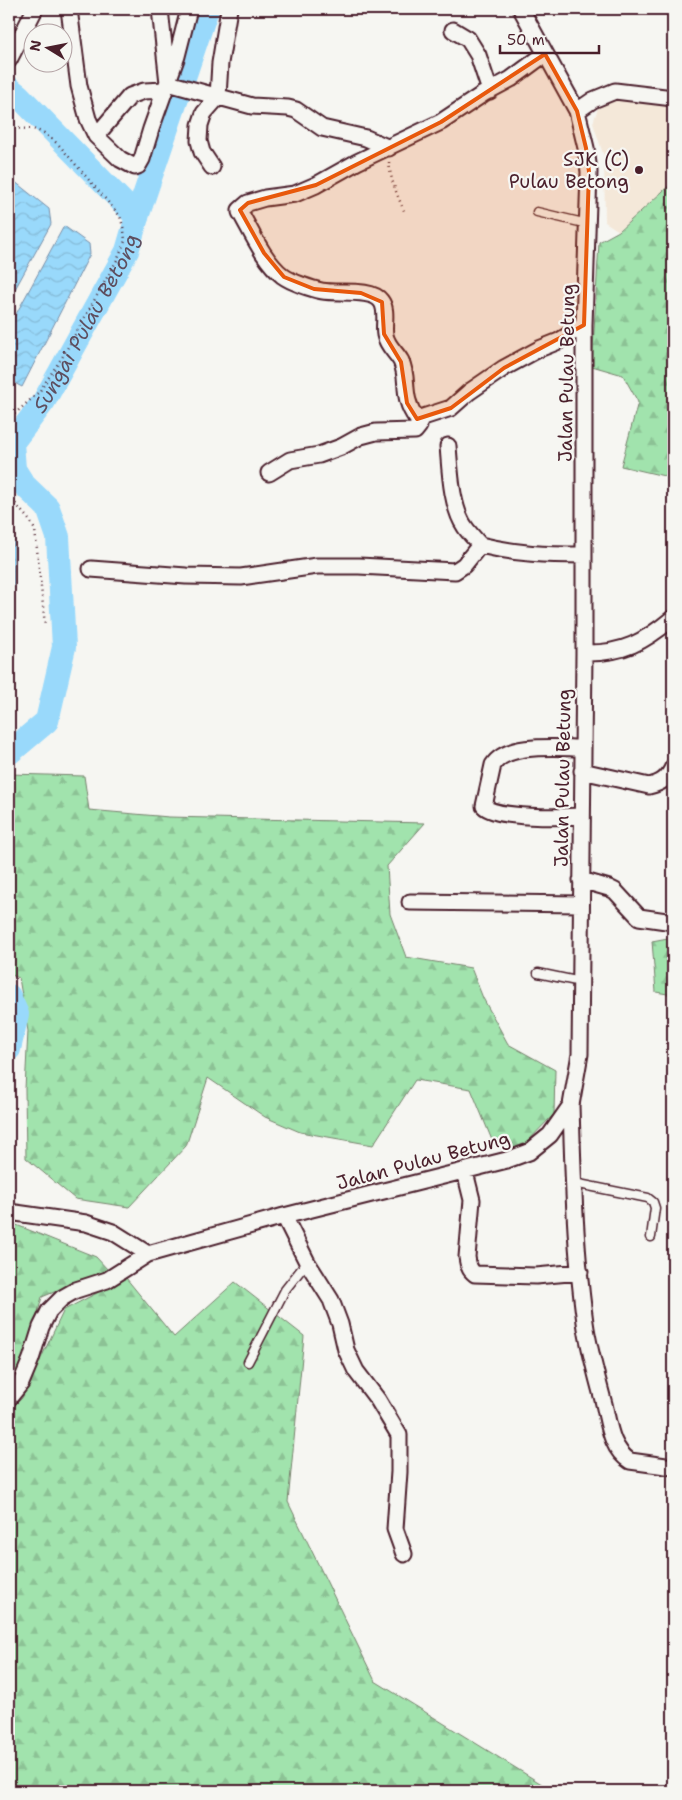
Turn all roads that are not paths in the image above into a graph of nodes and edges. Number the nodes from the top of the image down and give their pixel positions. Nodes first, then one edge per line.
1 (35, 9) edge
2 (70, 9) edge
3 (160, 9) edge
4 (189, 9) edge
5 (229, 9) edge
6 (521, 9) edge
7 (453, 30) dead end
8 (545, 54) junction
9 (9, 60) edge
10 (169, 86) junction
11 (490, 90) junction
12 (213, 96) junction
13 (673, 98) edge
14 (577, 111) junction
15 (96, 136) junction
16 (389, 148) junction
17 (212, 167) dead end
18 (537, 212) dead end
19 (588, 224) junction
20 (584, 325) junction
21 (417, 419) junction
22 (448, 446) dead end
23 (269, 473) dead end
24 (480, 544) junction
25 (584, 555) junction
26 (91, 569) dead end
27 (673, 618) edge
28 (584, 653) junction
29 (582, 748) junction
30 (673, 767) edge
31 (582, 771) junction
32 (582, 816) junction
33 (581, 880) junction
34 (410, 902) dead end
35 (580, 904) junction
36 (673, 922) edge
37 (538, 973) dead end
38 (581, 982) junction
39 (571, 1105) junction
40 (465, 1172) junction
41 (574, 1183) junction
42 (9, 1212) edge
43 (284, 1216) junction
44 (651, 1237) dead end
45 (148, 1254) junction
46 (307, 1262) junction
47 (580, 1272) junction
48 (248, 1362) dead end
49 (9, 1398) edge
50 (673, 1467) edge
51 (404, 1554) dead end

1 - 9 street
2 - 15 street
3 - 10 street
4 - 10 street
5 - 12 street
6 - 8 street, Jalan Pulau Betung
7 - 11 street
8 - 11 street
8 - 14 street, Jalan Pulau Betung
10 - 12 street
10 - 15 street
10 - 15 street
11 - 16 street
12 - 16 street
12 - 17 street
13 - 14 street
14 - 19 street, Jalan Pulau Betung
16 - 21 street
18 - 19 lane
19 - 20 street, Jalan Pulau Betung
20 - 21 street
20 - 25 street, Jalan Pulau Betung
21 - 23 street
22 - 24 street
24 - 25 street
24 - 26 street
25 - 28 street, Jalan Pulau Betung
27 - 28 street
28 - 29 street, Jalan Pulau Betung
29 - 31 street, Jalan Pulau Betung
29 - 32 street
30 - 31 street
31 - 32 street, Jalan Pulau Betung
32 - 33 street, Jalan Pulau Betung
33 - 35 street, Jalan Pulau Betung
33 - 36 street
34 - 35 street
35 - 38 street, Jalan Pulau Betung
37 - 38 lane
38 - 39 street, Jalan Pulau Betung
39 - 40 street, Jalan Pulau Betung
39 - 41 street
40 - 43 street, Jalan Pulau Betung
40 - 47 street
41 - 44 lane
41 - 47 street
42 - 45 street
43 - 45 street, Jalan Pulau Betung
43 - 46 street
45 - 49 street, Jalan Pulau Betung
46 - 48 lane
46 - 51 street
47 - 50 street

